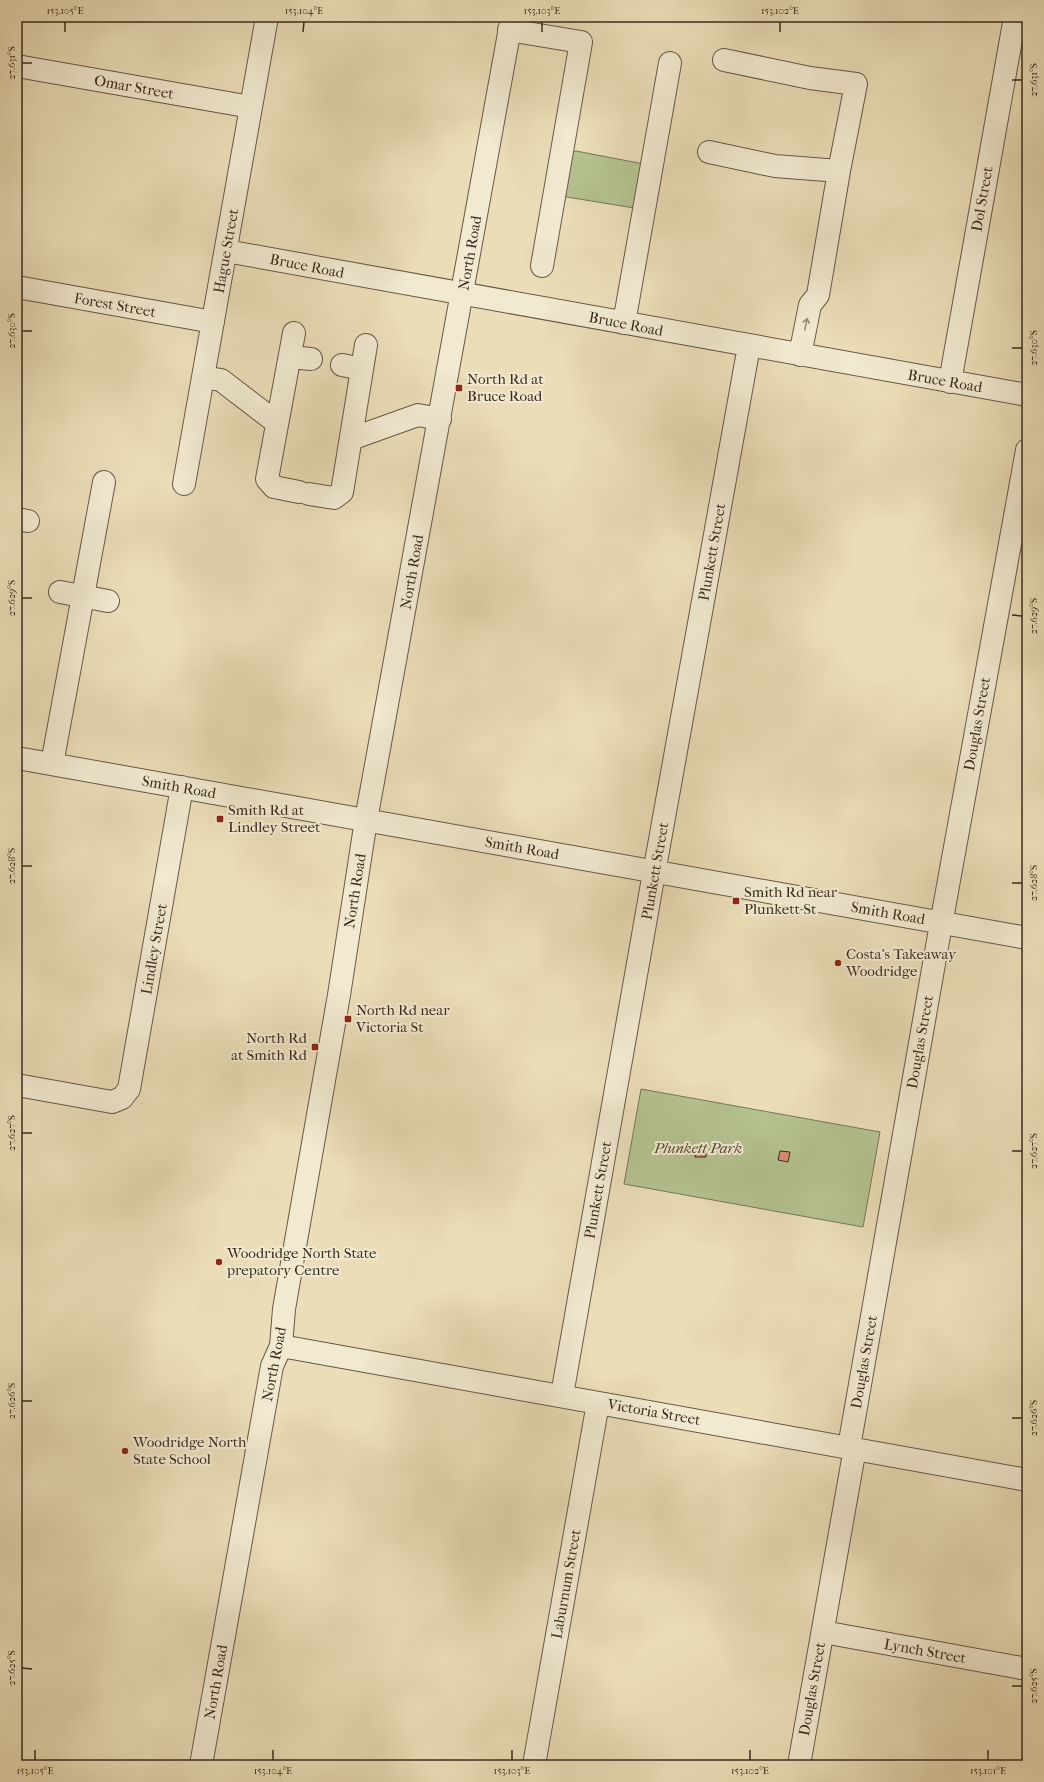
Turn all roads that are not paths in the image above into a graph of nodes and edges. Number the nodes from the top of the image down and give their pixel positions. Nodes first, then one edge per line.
1 (267, 17) edge
2 (1015, 17) edge
3 (510, 23) edge
4 (724, 60) dead end
5 (670, 63) dead end
6 (17, 66) edge
7 (251, 107) junction
8 (709, 152) dead end
9 (839, 171) junction
10 (226, 251) junction
11 (542, 266) dead end
12 (17, 287) edge
13 (462, 295) junction
14 (212, 322) junction
15 (624, 323) junction
16 (294, 333) dead end
17 (366, 345) dead end
18 (749, 346) junction
19 (808, 357) junction
20 (203, 376) junction
21 (950, 382) junction
22 (1027, 395) edge
23 (440, 419) junction
24 (277, 423) junction
25 (351, 439) junction
26 (1027, 450) edge
27 (104, 482) dead end
28 (184, 484) dead end
29 (60, 592) dead end
30 (84, 596) junction
31 (108, 601) dead end
32 (17, 758) edge
33 (52, 764) junction
34 (182, 787) junction
35 (366, 820) junction
36 (654, 872) junction
37 (941, 922) junction
38 (1027, 938) edge
39 (17, 1085) edge
40 (281, 1346) junction
41 (562, 1395) junction
42 (598, 1403) junction
43 (852, 1448) junction
44 (1027, 1480) edge
45 (823, 1632) junction
46 (1027, 1669) edge
47 (201, 1765) edge
48 (534, 1765) edge
49 (799, 1765) edge

1 - 7 street, Hague Street
2 - 21 street, Dol Street
3 - 11 street
3 - 13 street, North Road
4 - 9 street
5 - 15 street
6 - 7 street, Omar Street
7 - 10 street, Hague Street
8 - 9 street
9 - 19 street
10 - 13 street, Bruce Road
10 - 14 street, Hague Street
12 - 14 street, Forest Street
13 - 15 street, Bruce Road
13 - 23 street, North Road
14 - 20 street, Hague Street
15 - 18 street, Bruce Road
16 - 24 street
17 - 25 street
18 - 19 street, Bruce Road
18 - 36 street, Plunkett Street
19 - 21 street, Bruce Road
20 - 24 street
20 - 28 street, Hague Street
21 - 22 street, Bruce Road
23 - 25 street
23 - 35 street, North Road
24 - 25 street
26 - 37 street, Douglas Street
27 - 30 street
29 - 30 street
30 - 31 street
30 - 33 street
32 - 33 street, Smith Road
33 - 34 street, Smith Road
34 - 35 street, Smith Road
34 - 39 street, Lindley Street
35 - 36 street, Smith Road
35 - 40 street, North Road
36 - 37 street, Smith Road
36 - 41 street, Plunkett Street
37 - 38 street, Smith Road
37 - 43 street, Douglas Street
40 - 41 street, Victoria Street
40 - 47 street, North Road
41 - 42 street, Victoria Street
42 - 43 street, Victoria Street
42 - 48 street, Laburnum Street
43 - 44 street, Victoria Street
43 - 45 street, Douglas Street
45 - 46 street, Lynch Street
45 - 49 street, Douglas Street

